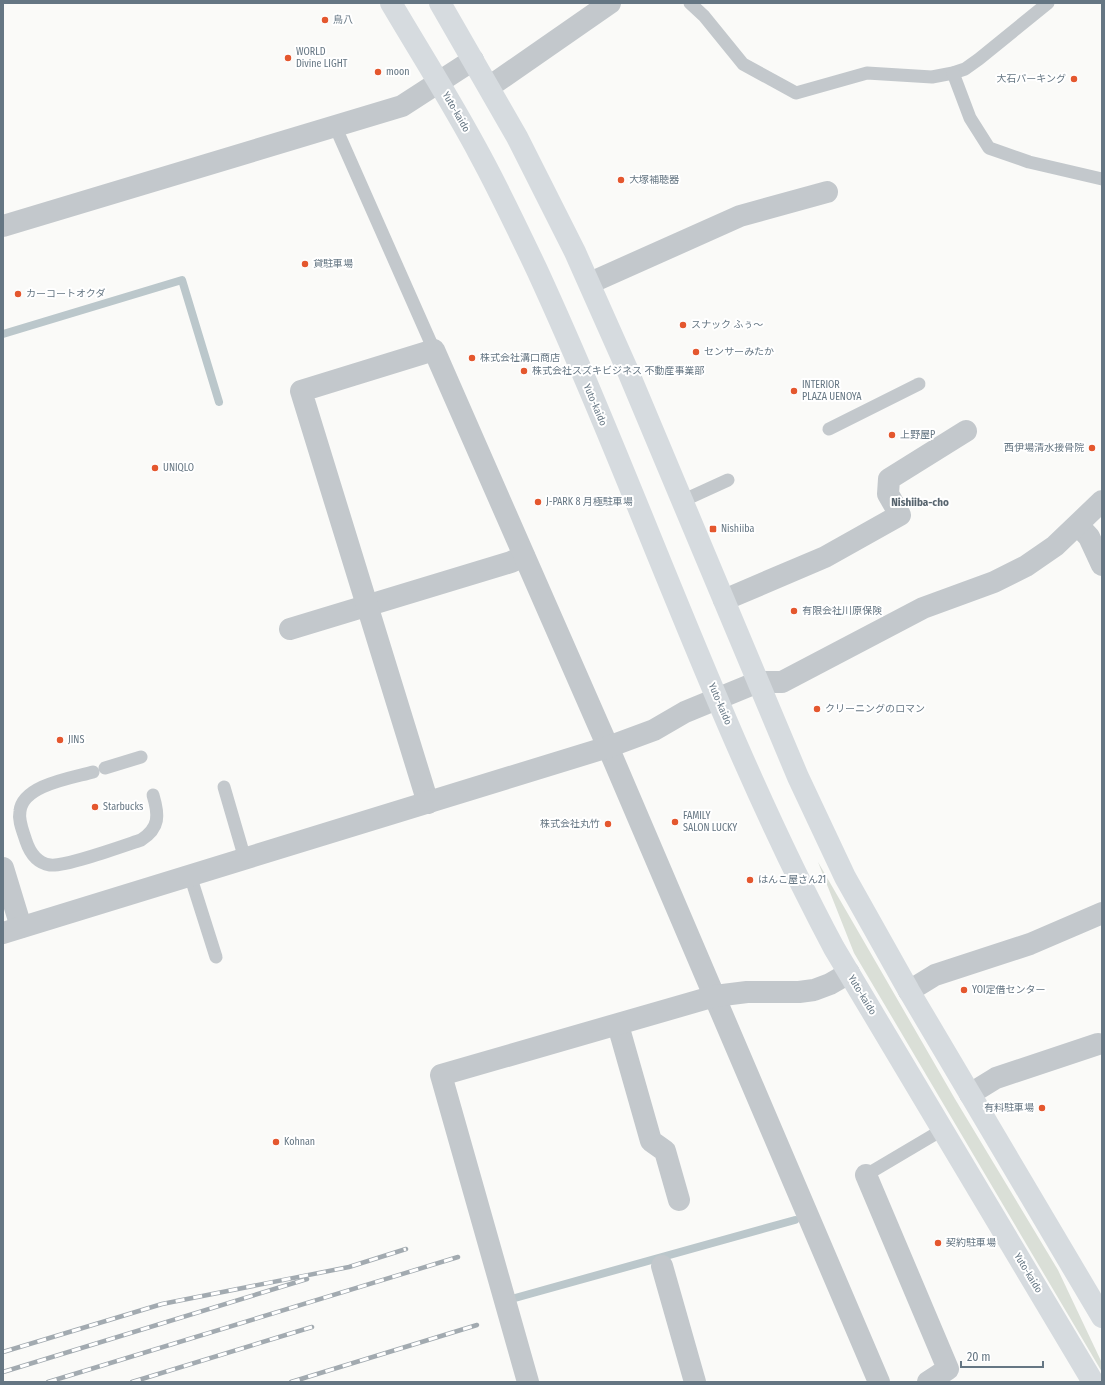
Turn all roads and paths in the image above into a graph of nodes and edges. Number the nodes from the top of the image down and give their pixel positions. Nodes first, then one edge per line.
1 (391, 3) edge
2 (440, 3) edge
3 (610, 3) edge
4 (690, 3) edge
5 (1048, 3) edge
6 (473, 60) junction
7 (953, 73) junction
8 (439, 82) junction
9 (489, 87) junction
10 (335, 126) junction
11 (1102, 179) edge
12 (827, 192) dead end
13 (3, 226) edge
14 (590, 283) junction
15 (434, 350) junction
16 (919, 384) dead end
17 (829, 429) dead end
18 (966, 431) dead end
19 (728, 480) dead end
20 (682, 501) junction
21 (1102, 501) edge
22 (1078, 525) junction
23 (524, 556) junction
24 (1102, 564) edge
25 (724, 600) junction
26 (367, 606) junction
27 (290, 629) dead end
28 (758, 682) junction
29 (718, 698) junction
30 (608, 747) junction
31 (141, 757) dead end
32 (224, 787) dead end
33 (153, 795) dead end
34 (428, 803) junction
35 (245, 859) junction
36 (3, 868) edge
37 (190, 875) junction
38 (1102, 913) edge
39 (12, 930) edge
40 (216, 957) dead end
41 (849, 973) junction
42 (909, 991) junction
43 (715, 996) junction
44 (618, 1025) junction
45 (1098, 1044) dead end
46 (970, 1094) junction
47 (942, 1130) junction
48 (866, 1175) joint
49 (679, 1200) dead end
50 (662, 1266) dead end
51 (1102, 1318) edge
52 (528, 1382) edge
53 (695, 1382) edge
54 (880, 1382) edge
55 (928, 1382) edge
56 (1093, 1382) edge

1 - 8 main road, Yuto-kaido
2 - 6 main road
3 - 9 street
4 - 7 lane
5 - 7 lane
6 - 8 street
6 - 9 main road
7 - 11 lane
8 - 10 street
8 - 29 main road, Yuto-kaido
9 - 14 main road
10 - 13 street
10 - 15 lane
12 - 14 street
14 - 20 main road
15 - 23 street
15 - 26 street
16 - 17 lane
18 - 25 street
19 - 20 lane
20 - 25 main road
21 - 22 street
22 - 24 street
22 - 28 street
23 - 26 street
23 - 30 street
25 - 28 main road
26 - 27 street
26 - 34 street
28 - 29 street
28 - 42 main road
29 - 30 street
29 - 41 main road, Yuto-kaido
30 - 34 street
30 - 43 street
31 - 33 lane
32 - 35 lane
34 - 35 street
35 - 37 street
36 - 39 street
37 - 39 street
37 - 40 lane
38 - 42 street
41 - 43 street
41 - 47 main road, Yuto-kaido
42 - 46 main road
43 - 44 street
43 - 54 street
44 - 49 street
44 - 52 street
45 - 46 street
46 - 51 main road
47 - 48 lane
47 - 56 main road, Yuto-kaido
48 - 55 street
50 - 53 street

